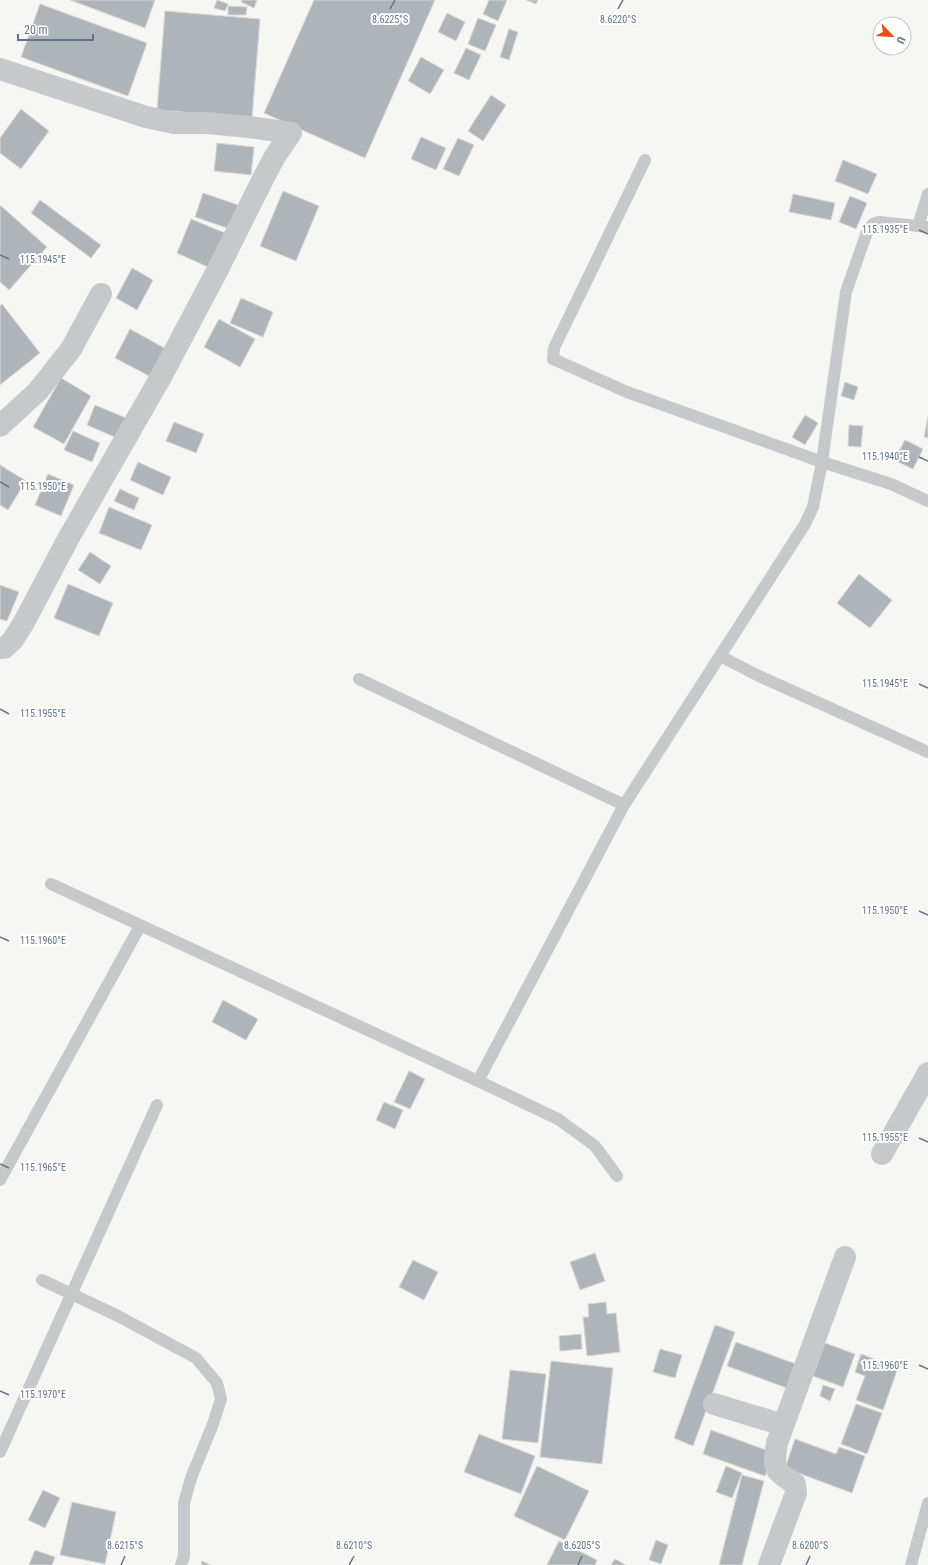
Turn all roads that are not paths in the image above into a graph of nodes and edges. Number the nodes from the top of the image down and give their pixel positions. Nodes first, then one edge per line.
1 (0, 69) edge
2 (645, 160) dead end
3 (928, 194) edge
4 (923, 226) edge
5 (101, 294) dead end
6 (0, 426) edge
7 (822, 462) junction
8 (928, 501) edge
9 (0, 648) edge
10 (720, 656) junction
11 (358, 679) dead end
12 (928, 752) edge
13 (624, 805) junction
14 (51, 884) dead end
15 (140, 926) junction
16 (928, 1073) edge
17 (478, 1081) junction
18 (157, 1105) dead end
19 (882, 1154) dead end
20 (617, 1176) dead end
21 (0, 1180) edge
22 (845, 1257) dead end
23 (42, 1280) dead end
24 (72, 1293) junction
25 (714, 1404) dead end
26 (783, 1425) junction
27 (0, 1452) edge
28 (928, 1503) edge
29 (181, 1565) edge
30 (769, 1565) edge
31 (911, 1565) edge

1 - 9 street
2 - 7 lane
3 - 4 lane
4 - 7 lane
5 - 6 street
7 - 8 lane
7 - 10 lane
10 - 12 lane
10 - 13 lane
11 - 13 lane
13 - 17 lane
14 - 15 lane
15 - 17 lane
15 - 21 lane
16 - 19 street
17 - 20 lane
18 - 24 lane
22 - 26 street
23 - 24 lane
24 - 27 lane
24 - 29 lane
25 - 26 street
26 - 30 street
28 - 31 lane

